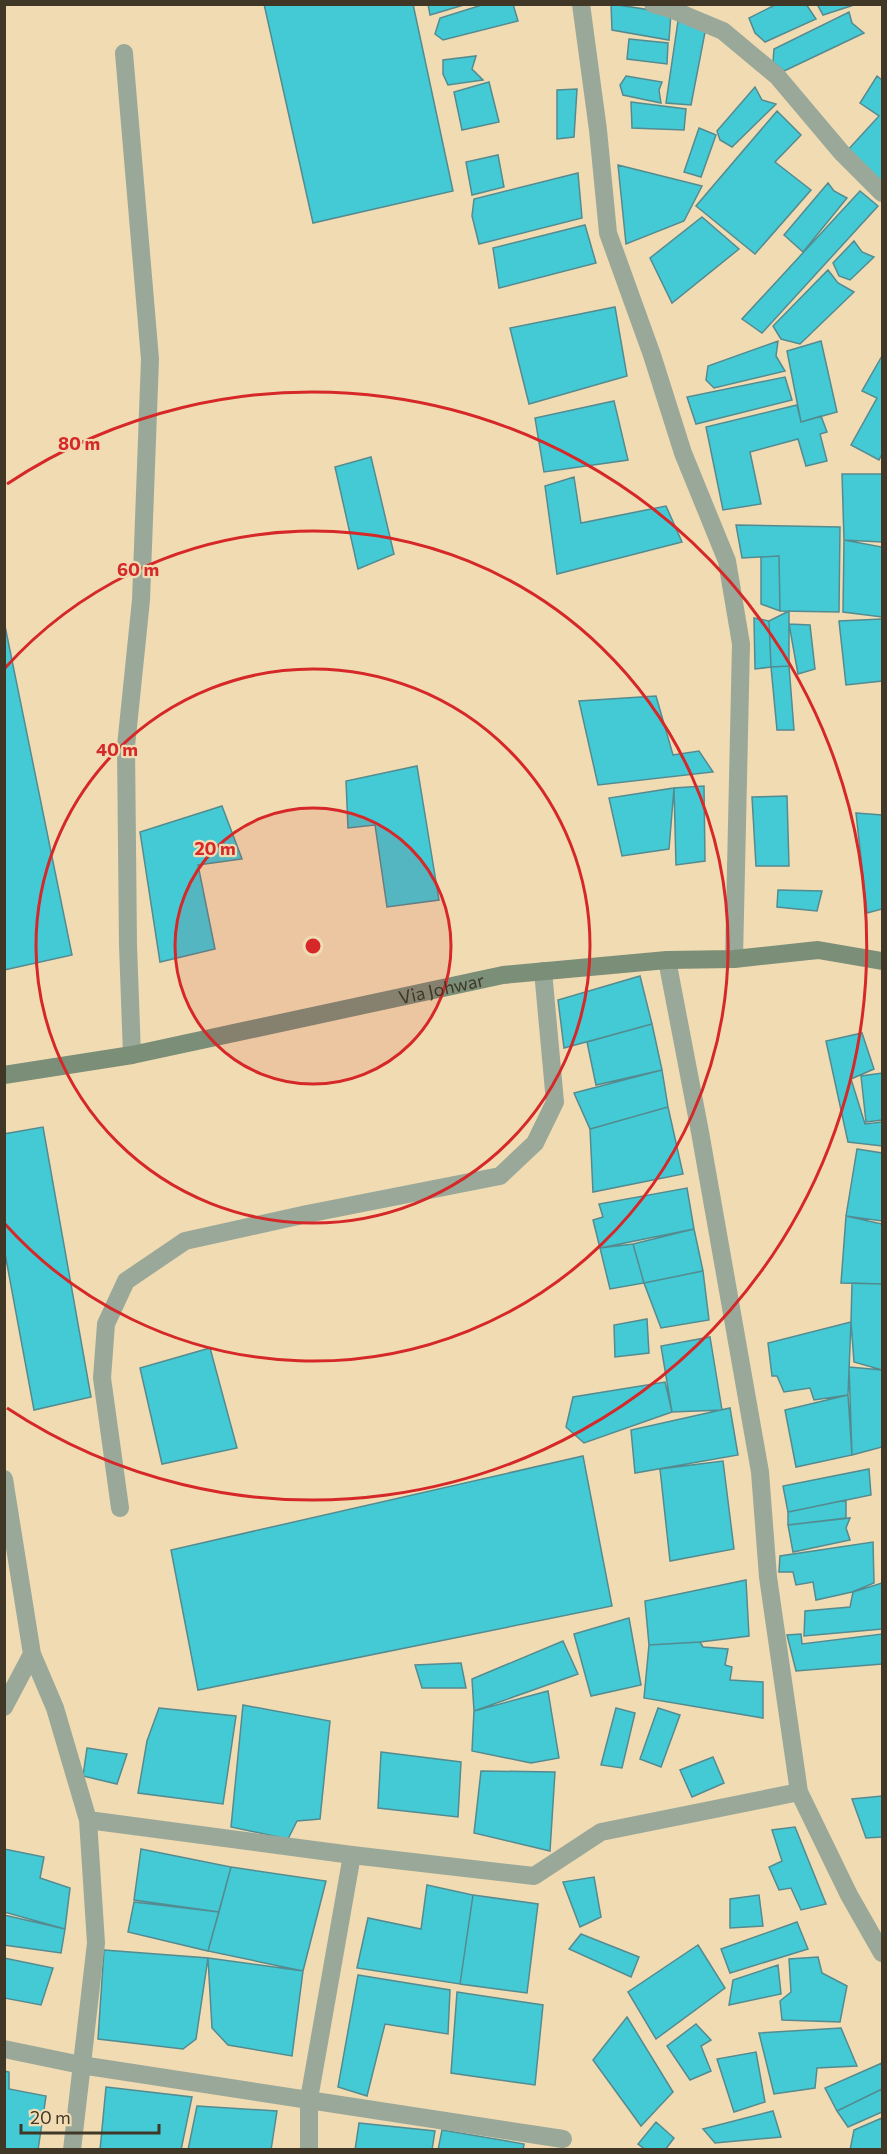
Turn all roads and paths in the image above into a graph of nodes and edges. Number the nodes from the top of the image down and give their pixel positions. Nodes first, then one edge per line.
1 (581, 4) edge
2 (653, 4) edge
3 (124, 53) dead end
4 (882, 194) edge
5 (734, 959) junction
6 (667, 960) junction
7 (882, 961) edge
8 (543, 971) junction
9 (132, 1055) junction
10 (4, 1075) edge
11 (4, 1479) edge
12 (120, 1508) dead end
13 (32, 1654) junction
14 (4, 1707) edge
15 (799, 1792) junction
16 (88, 1820) junction
17 (352, 1856) junction
18 (882, 1953) edge
19 (4, 2049) edge
20 (81, 2065) junction
21 (309, 2099) junction
22 (563, 2139) dead end
23 (72, 2150) edge
24 (309, 2150) edge

1 - 5 street
2 - 4 street
3 - 9 street
5 - 6 street, Via Johwar
5 - 7 street, Via Johwar
6 - 8 street, Via Johwar
6 - 15 street
8 - 9 street, Via Johwar
8 - 12 street
9 - 10 street, Via Johwar
11 - 13 street
13 - 14 street
13 - 16 street
15 - 17 street
15 - 18 street
16 - 17 street
16 - 20 street
17 - 21 street
19 - 20 street
20 - 21 street
20 - 23 street
21 - 22 street
21 - 24 street

